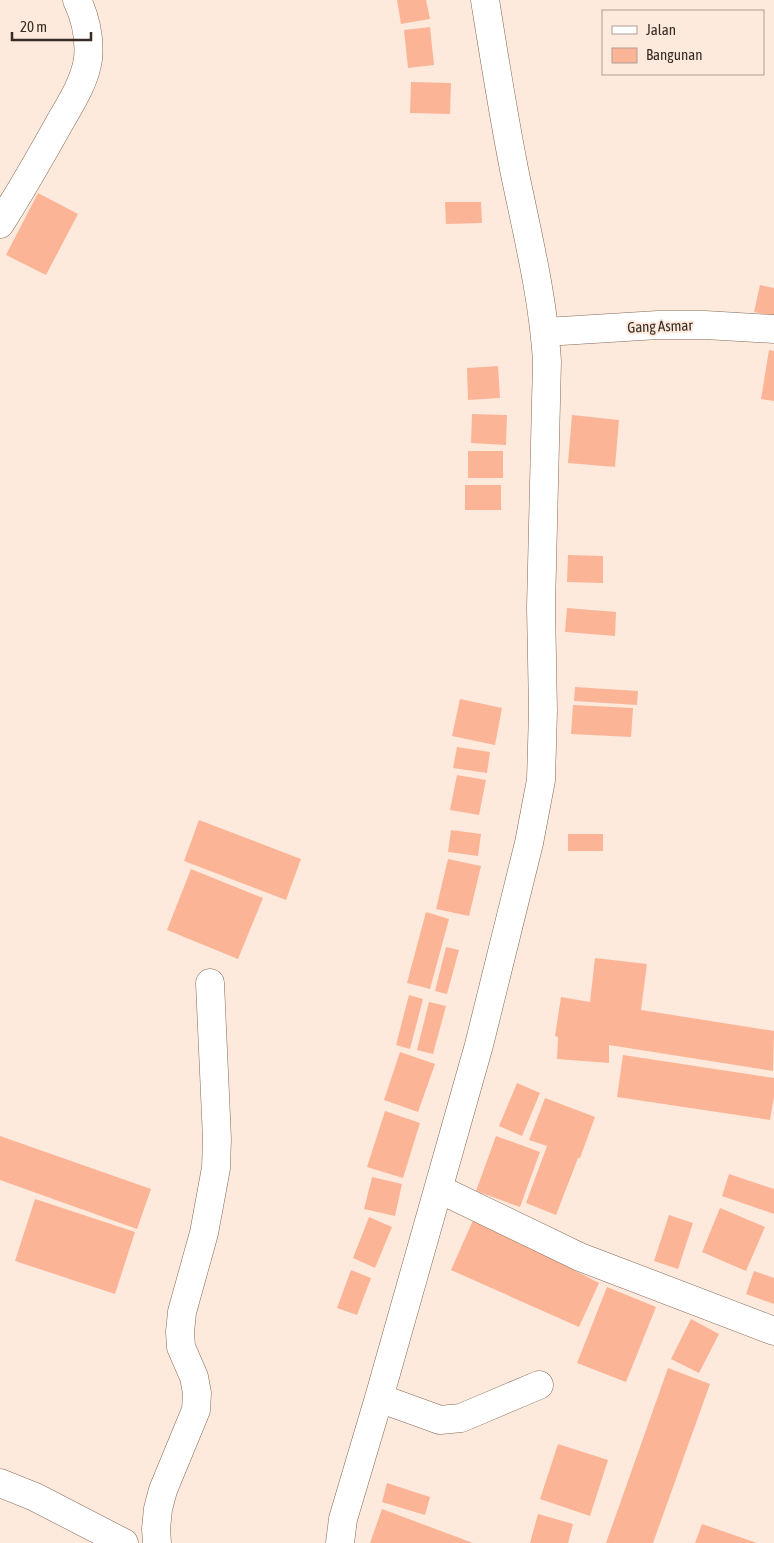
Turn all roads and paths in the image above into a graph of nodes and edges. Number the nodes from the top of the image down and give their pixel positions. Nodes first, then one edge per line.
1 (77, 0) edge
2 (485, 0) edge
3 (0, 224) edge
4 (774, 329) edge
5 (545, 332) junction
6 (210, 983) dead end
7 (439, 1189) junction
8 (774, 1332) edge
9 (538, 1385) dead end
10 (379, 1398) junction
11 (0, 1483) edge
12 (124, 1543) edge
13 (157, 1543) edge
14 (340, 1543) edge

1 - 3 street
2 - 5 street
4 - 5 street, Gang Asmar
5 - 7 street
6 - 13 street
7 - 8 street
7 - 10 street
9 - 10 street
10 - 14 street
11 - 12 street

